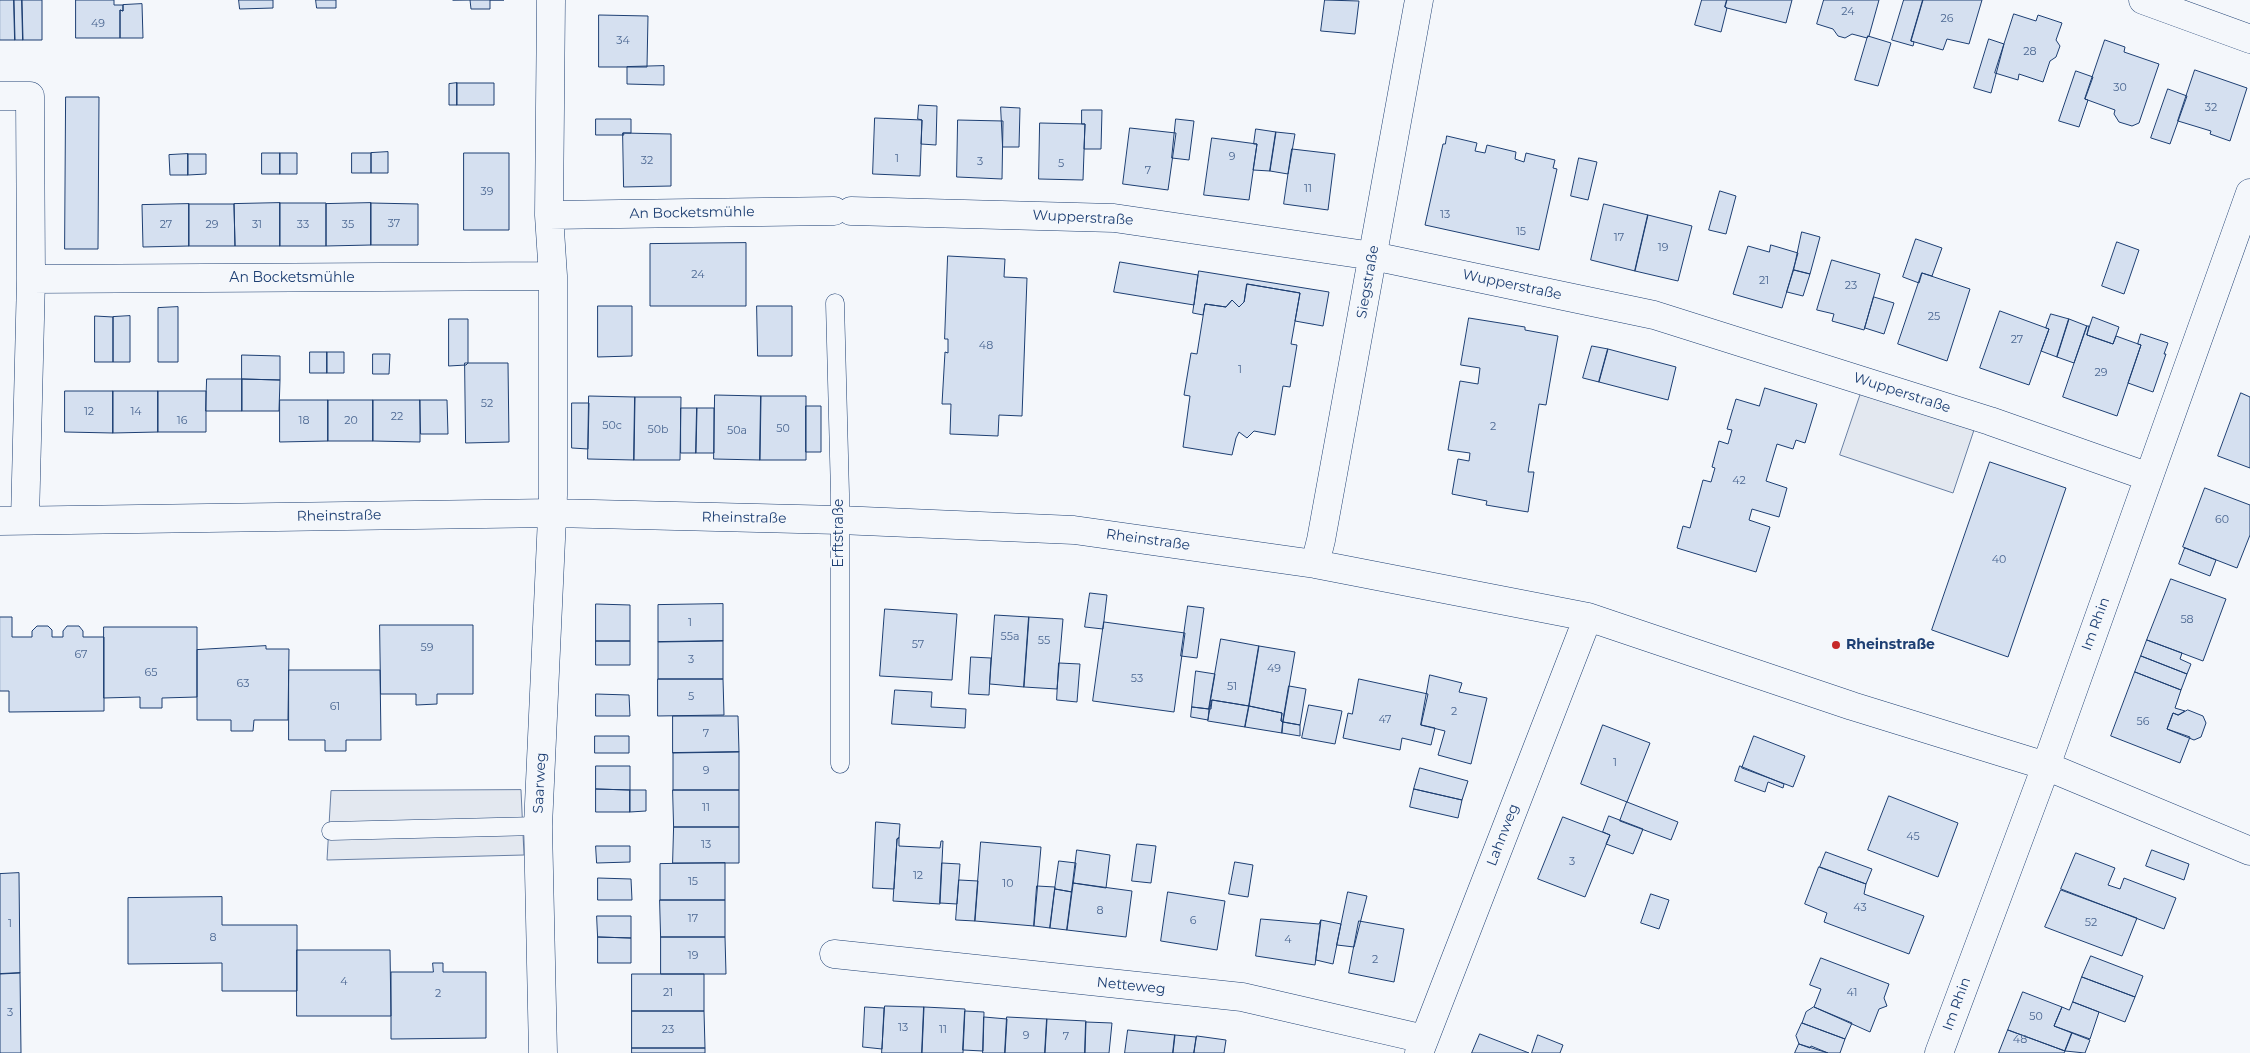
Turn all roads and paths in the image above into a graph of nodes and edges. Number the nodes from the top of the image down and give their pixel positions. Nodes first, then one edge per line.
1 (550, 0) edge
2 (1419, 0) edge
3 (2143, 0) edge
4 (2250, 38) edge
5 (0, 96) edge
6 (2250, 193) edge
7 (843, 211) joint
8 (550, 215) junction
9 (1373, 256) junction
10 (553, 276) junction
11 (31, 280) junction
12 (835, 303) dead end
13 (2149, 477) junction
14 (553, 513) junction
15 (12, 520) edge
16 (839, 520) junction
17 (1315, 564) junction
18 (1588, 617) junction
19 (840, 764) dead end
20 (2046, 766) junction
21 (538, 826) junction
22 (331, 831) dead end
23 (2250, 851) edge
24 (834, 954) dead end
25 (1422, 1046) edge
26 (543, 1053) edge
27 (1939, 1053) edge

1 - 8 street
2 - 9 street, Siegstraße
3 - 4 street
5 - 11 street
6 - 13 street, Im Rhin
7 - 8 street, An Bocketsmühle
7 - 9 street, Wupperstraße
8 - 10 street
9 - 13 street, Wupperstraße
9 - 17 street, Siegstraße
10 - 11 street, An Bocketsmühle
10 - 14 street
11 - 15 street
12 - 16 lane, Erftstraße
13 - 20 street, Im Rhin
14 - 15 street, Rheinstraße
14 - 16 street, Rheinstraße
14 - 21 street, Saarweg
16 - 17 street, Rheinstraße
16 - 19 lane, Erftstraße
17 - 18 street, Rheinstraße
18 - 20 street, Rheinstraße
18 - 25 street, Lahnweg
20 - 23 street, Rheinstraße
20 - 27 street, Im Rhin
21 - 22 lane
21 - 26 street, Saarweg
24 - 25 street, Netteweg

